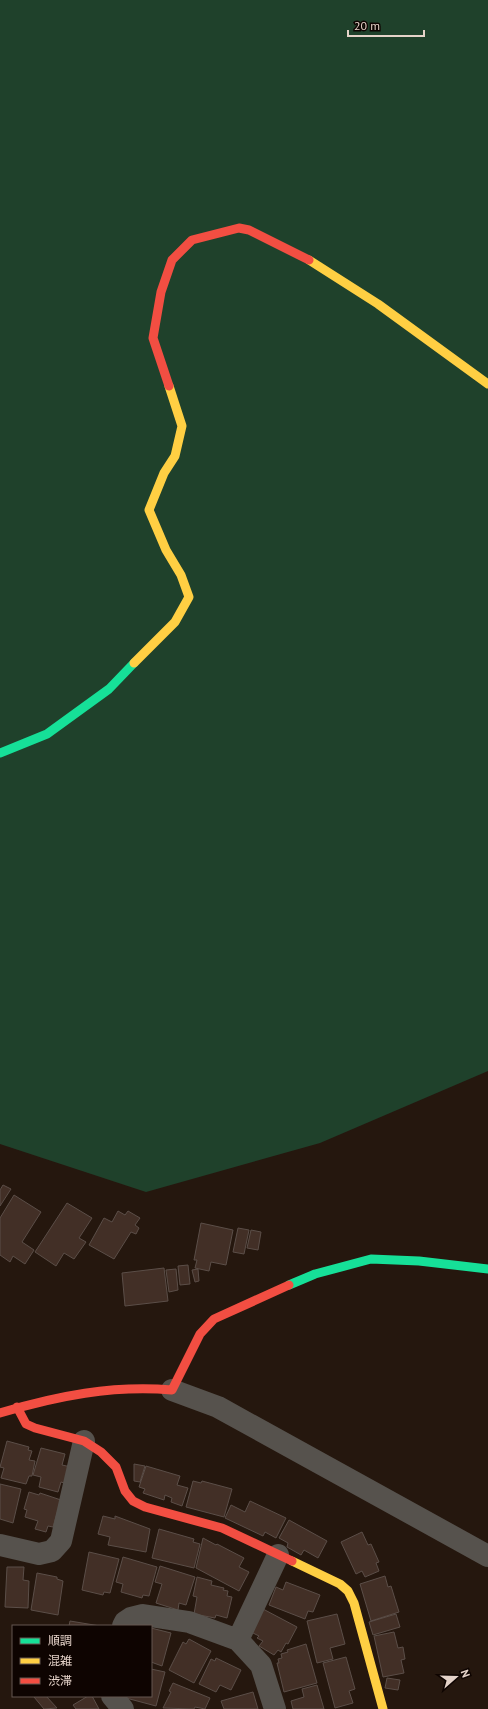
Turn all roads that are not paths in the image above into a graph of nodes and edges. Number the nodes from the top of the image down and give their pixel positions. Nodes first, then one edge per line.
1 (488, 384) edge
2 (0, 753) edge
3 (488, 1270) edge
4 (172, 1390) junction
5 (17, 1408) junction
6 (0, 1413) edge
7 (84, 1441) junction
8 (0, 1545) edge
9 (278, 1554) junction
10 (488, 1556) edge
11 (124, 1625) edge
12 (238, 1640) junction
13 (113, 1697) edge
14 (123, 1709) edge
15 (275, 1709) edge
16 (383, 1709) edge

1 - 2 street
3 - 4 street
4 - 5 street
4 - 10 street
5 - 6 street
5 - 7 street
7 - 8 street
7 - 9 street
9 - 12 street
9 - 16 street
11 - 12 street
12 - 15 street
13 - 14 street

